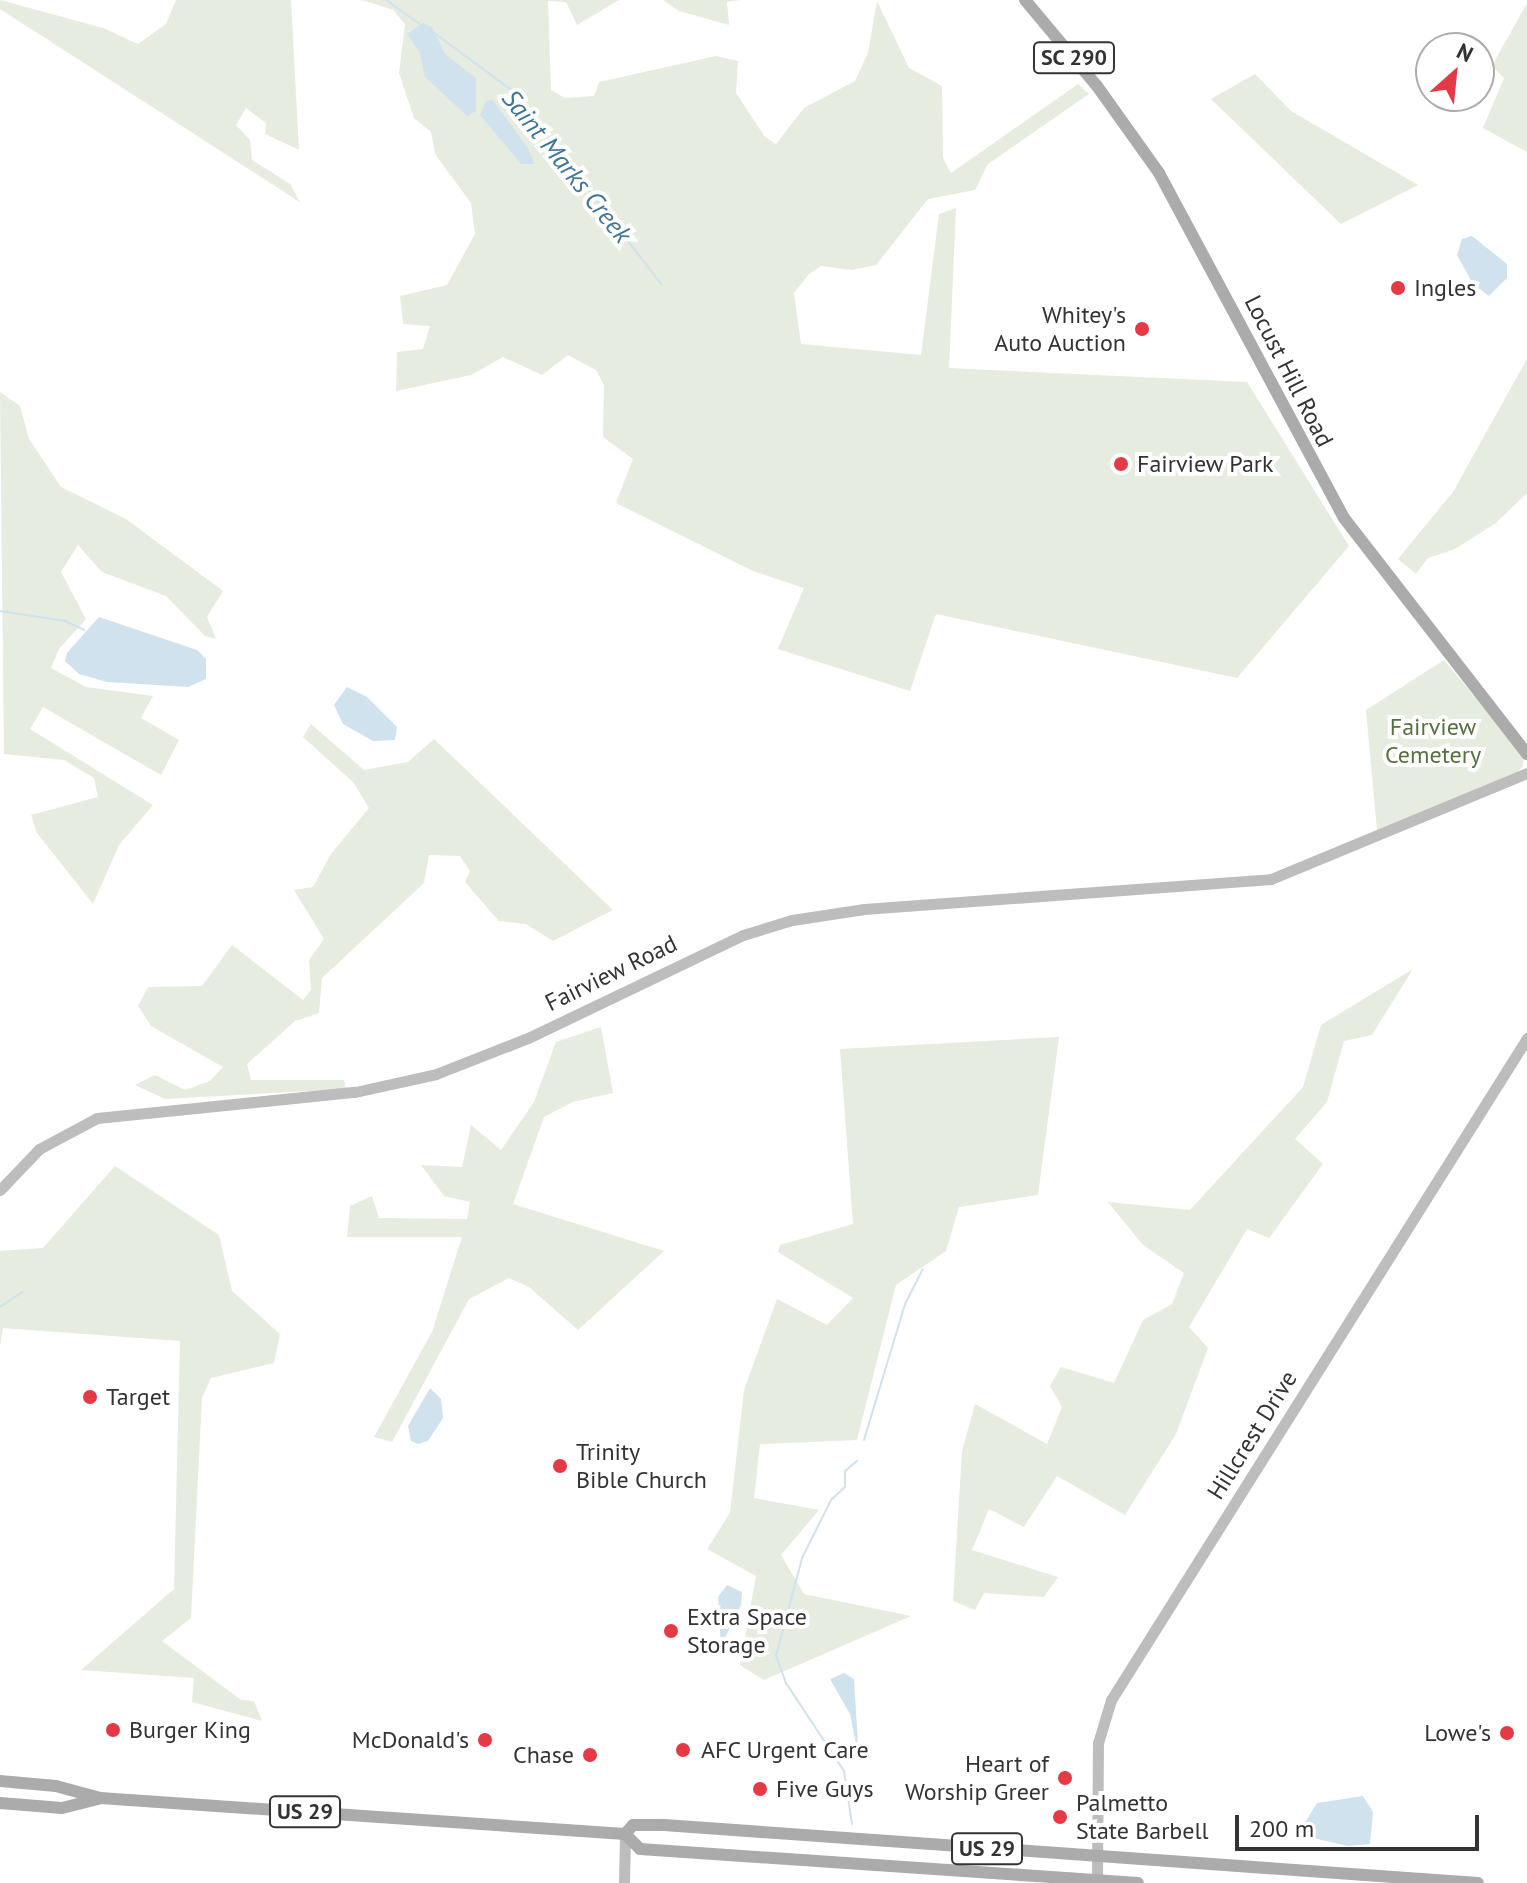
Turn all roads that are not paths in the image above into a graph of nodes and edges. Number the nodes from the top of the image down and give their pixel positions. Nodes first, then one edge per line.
1 (1025, 0) edge
2 (1527, 754) edge
3 (1527, 773) edge
4 (1527, 1038) edge
5 (0, 1190) edge
6 (0, 1781) edge
7 (100, 1798) junction
8 (0, 1803) edge
9 (625, 1834) junction
10 (1097, 1856) junction
11 (1097, 1880) junction
12 (624, 1883) edge
13 (1138, 1883) edge
14 (1478, 1883) edge

1 - 2 main road, Locust Hill Road / SC 290
3 - 5 street, Fairview Road
4 - 10 street, Hillcrest Drive
6 - 7 main road, US 29
7 - 8 main road, US 29
7 - 9 main road, US 29
9 - 10 main road, US 29
9 - 11 main road, US 29
9 - 12 street
10 - 11 street, Hillcrest Drive
10 - 14 main road, US 29
11 - 13 main road, US 29

